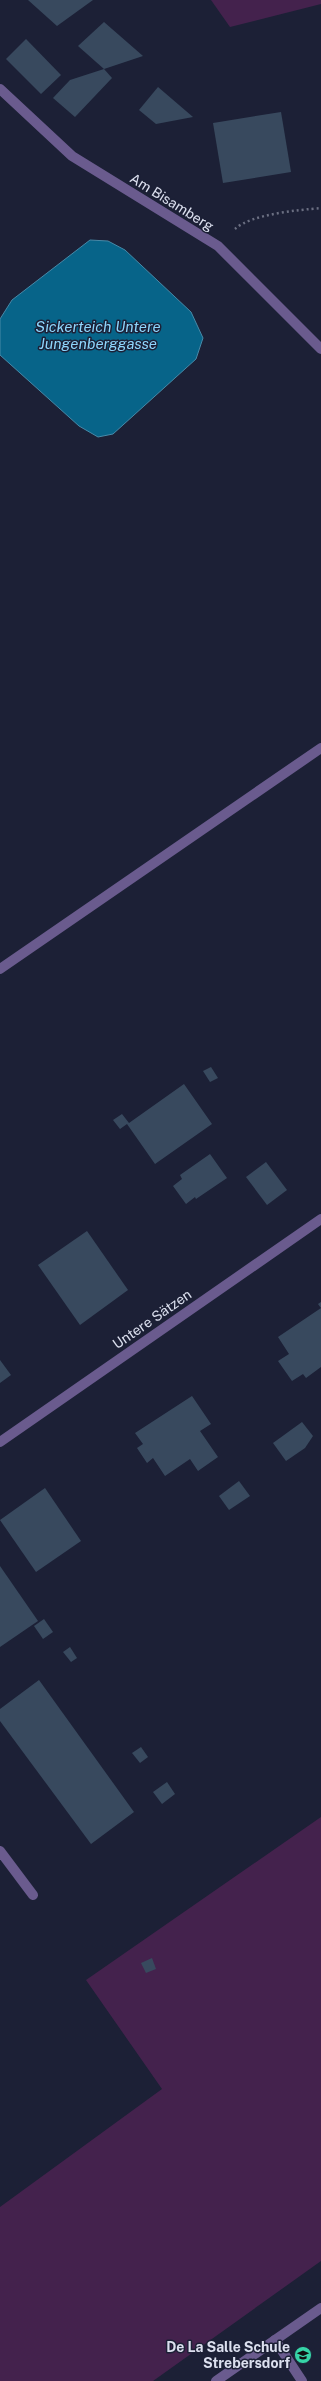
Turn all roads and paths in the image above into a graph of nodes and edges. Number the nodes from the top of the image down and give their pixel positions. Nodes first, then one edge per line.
1 (0, 90) edge
2 (321, 208) edge
3 (218, 246) junction
4 (321, 349) edge
5 (321, 748) edge
6 (0, 969) edge
7 (321, 1219) edge
8 (0, 1442) edge
9 (0, 1851) edge
10 (33, 1895) dead end
11 (321, 2308) edge
12 (275, 2340) junction
13 (216, 2381) edge
14 (302, 2381) edge

1 - 3 street, Am Bisamberg
2 - 3 path
3 - 4 street, Am Bisamberg
5 - 6 street
7 - 8 street, Untere Sätzen
9 - 10 street
11 - 12 street
12 - 13 street
12 - 14 street

